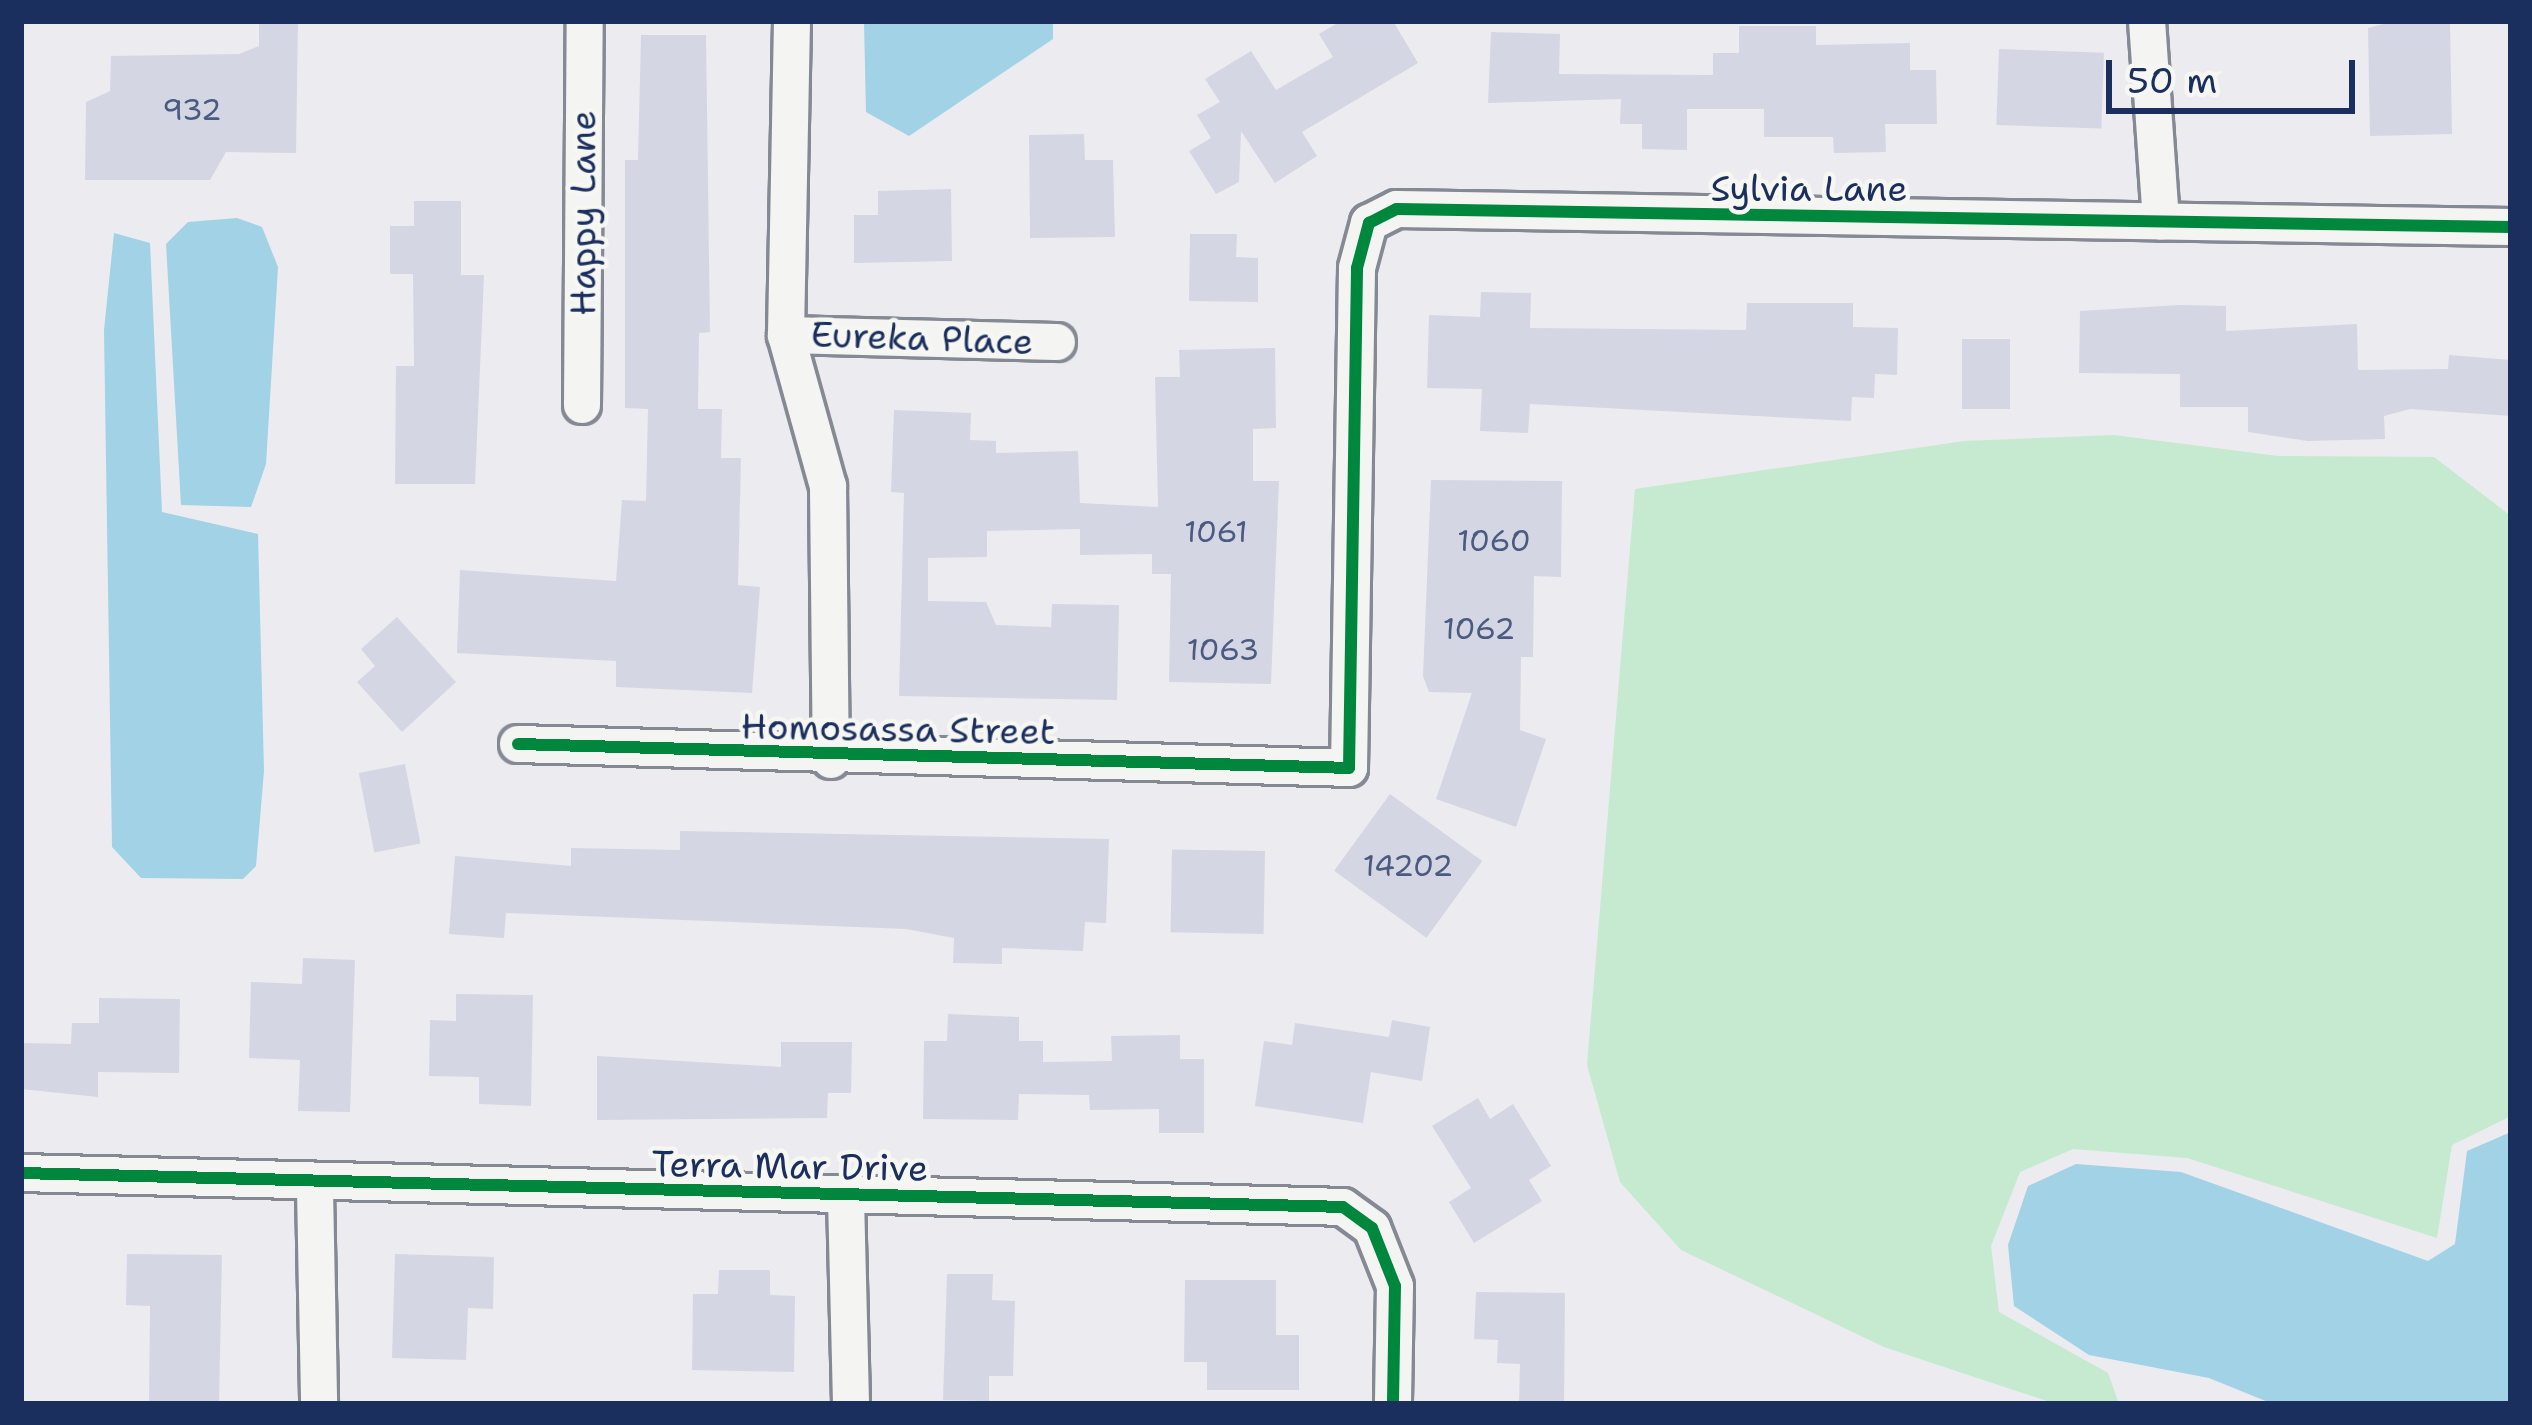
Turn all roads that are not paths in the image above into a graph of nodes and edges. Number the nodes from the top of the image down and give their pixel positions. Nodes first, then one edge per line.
1 (585, 21) edge
2 (792, 21) edge
3 (2147, 21) edge
4 (2161, 222) junction
5 (2511, 226) edge
6 (786, 335) junction
7 (1057, 342) dead end
8 (582, 405) dead end
9 (518, 745) dead end
10 (831, 760) junction
11 (1349, 768) joint
12 (21, 1173) edge
13 (315, 1189) junction
14 (846, 1198) junction
15 (320, 1404) edge
16 (850, 1404) edge
17 (1393, 1404) edge

1 - 8 street, Happy Lane
2 - 6 street
3 - 4 street
4 - 5 street, Sylvia Lane
4 - 11 street, Sylvia Lane
6 - 7 street, Eureka Place
6 - 10 street
9 - 10 street, Homosassa Street
10 - 11 street, Homosassa Street
12 - 13 street, Terra Mar Drive
13 - 14 street, Terra Mar Drive
13 - 15 street
14 - 16 street
14 - 17 street, Terra Mar Drive

